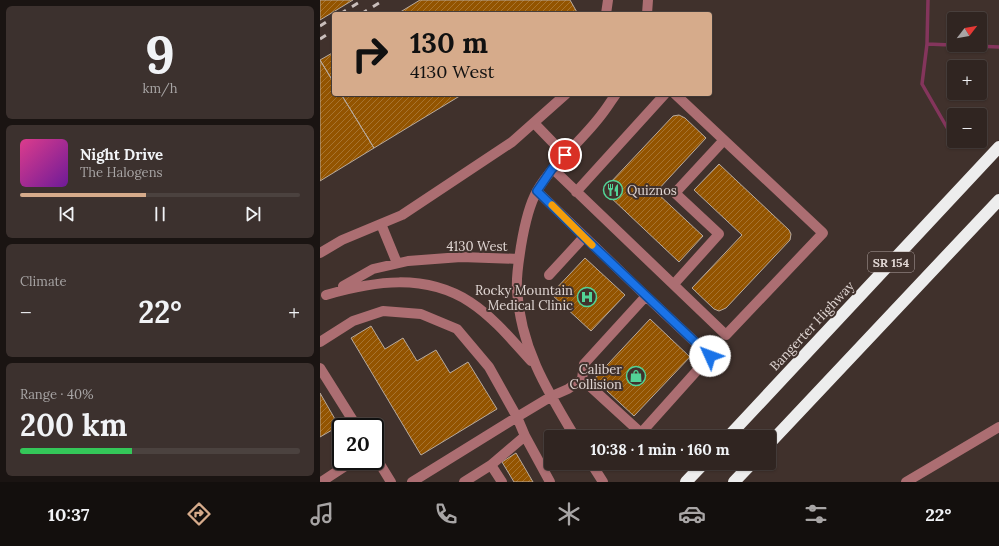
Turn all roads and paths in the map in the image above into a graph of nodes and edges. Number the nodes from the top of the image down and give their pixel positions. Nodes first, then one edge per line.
1 (608, 0) edge
2 (648, 0) edge
3 (606, 12) edge
4 (647, 12) edge
5 (564, 96) edge
6 (615, 96) edge
7 (663, 96) edge
8 (677, 96) edge
9 (534, 123) junction
10 (724, 140) junction
11 (999, 147) edge
12 (565, 155) junction
13 (552, 169) junction
14 (537, 191) junction
15 (576, 192) junction
16 (999, 200) edge
17 (381, 224) junction
18 (584, 237) junction
19 (320, 254) edge
20 (519, 259) junction
21 (397, 263) junction
22 (549, 275) dead end
23 (674, 284) junction
24 (646, 296) junction
25 (323, 297) edge
26 (320, 342) edge
27 (535, 366) junction
28 (320, 368) edge
29 (582, 379) junction
30 (552, 396) junction
31 (351, 418) edge
32 (517, 418) junction
33 (999, 427) edge
34 (571, 430) edge
35 (735, 430) edge
36 (525, 436) junction
37 (776, 437) edge
38 (491, 465) junction
39 (339, 470) edge
40 (384, 470) edge
41 (595, 470) edge
42 (697, 470) edge
43 (745, 470) edge
44 (417, 481) edge
45 (321, 482) edge
46 (391, 482) edge
47 (464, 482) edge
48 (502, 482) edge
49 (550, 482) edge
50 (602, 482) edge
51 (686, 482) edge
52 (734, 482) edge
53 (906, 482) edge

1 - 3 street
2 - 4 street
5 - 9 street
6 - 12 street, 4130 West
7 - 15 street
8 - 10 street
9 - 12 street
9 - 17 street
10 - 23 street
10 - 23 street
11 - 35 highway, Bangerter Highway / SR 154
12 - 13 street, 4130 West
13 - 14 street, 4130 West
13 - 15 street
14 - 18 street
14 - 20 street, 4130 West
15 - 23 street
16 - 37 highway, SR 154
17 - 19 street
17 - 21 street
18 - 22 street
18 - 24 street
20 - 21 street, 4130 West
20 - 27 street
21 - 25 street, 4130 West
24 - 29 street
24 - 29 street
25 - 27 street
26 - 32 street
27 - 30 street
28 - 31 street
29 - 30 street
30 - 32 street
30 - 34 street
32 - 36 street
32 - 44 street
33 - 53 street
36 - 38 street
36 - 49 street
38 - 47 street
38 - 48 street
39 - 45 street
40 - 46 street
41 - 50 street
42 - 51 highway
43 - 52 highway

